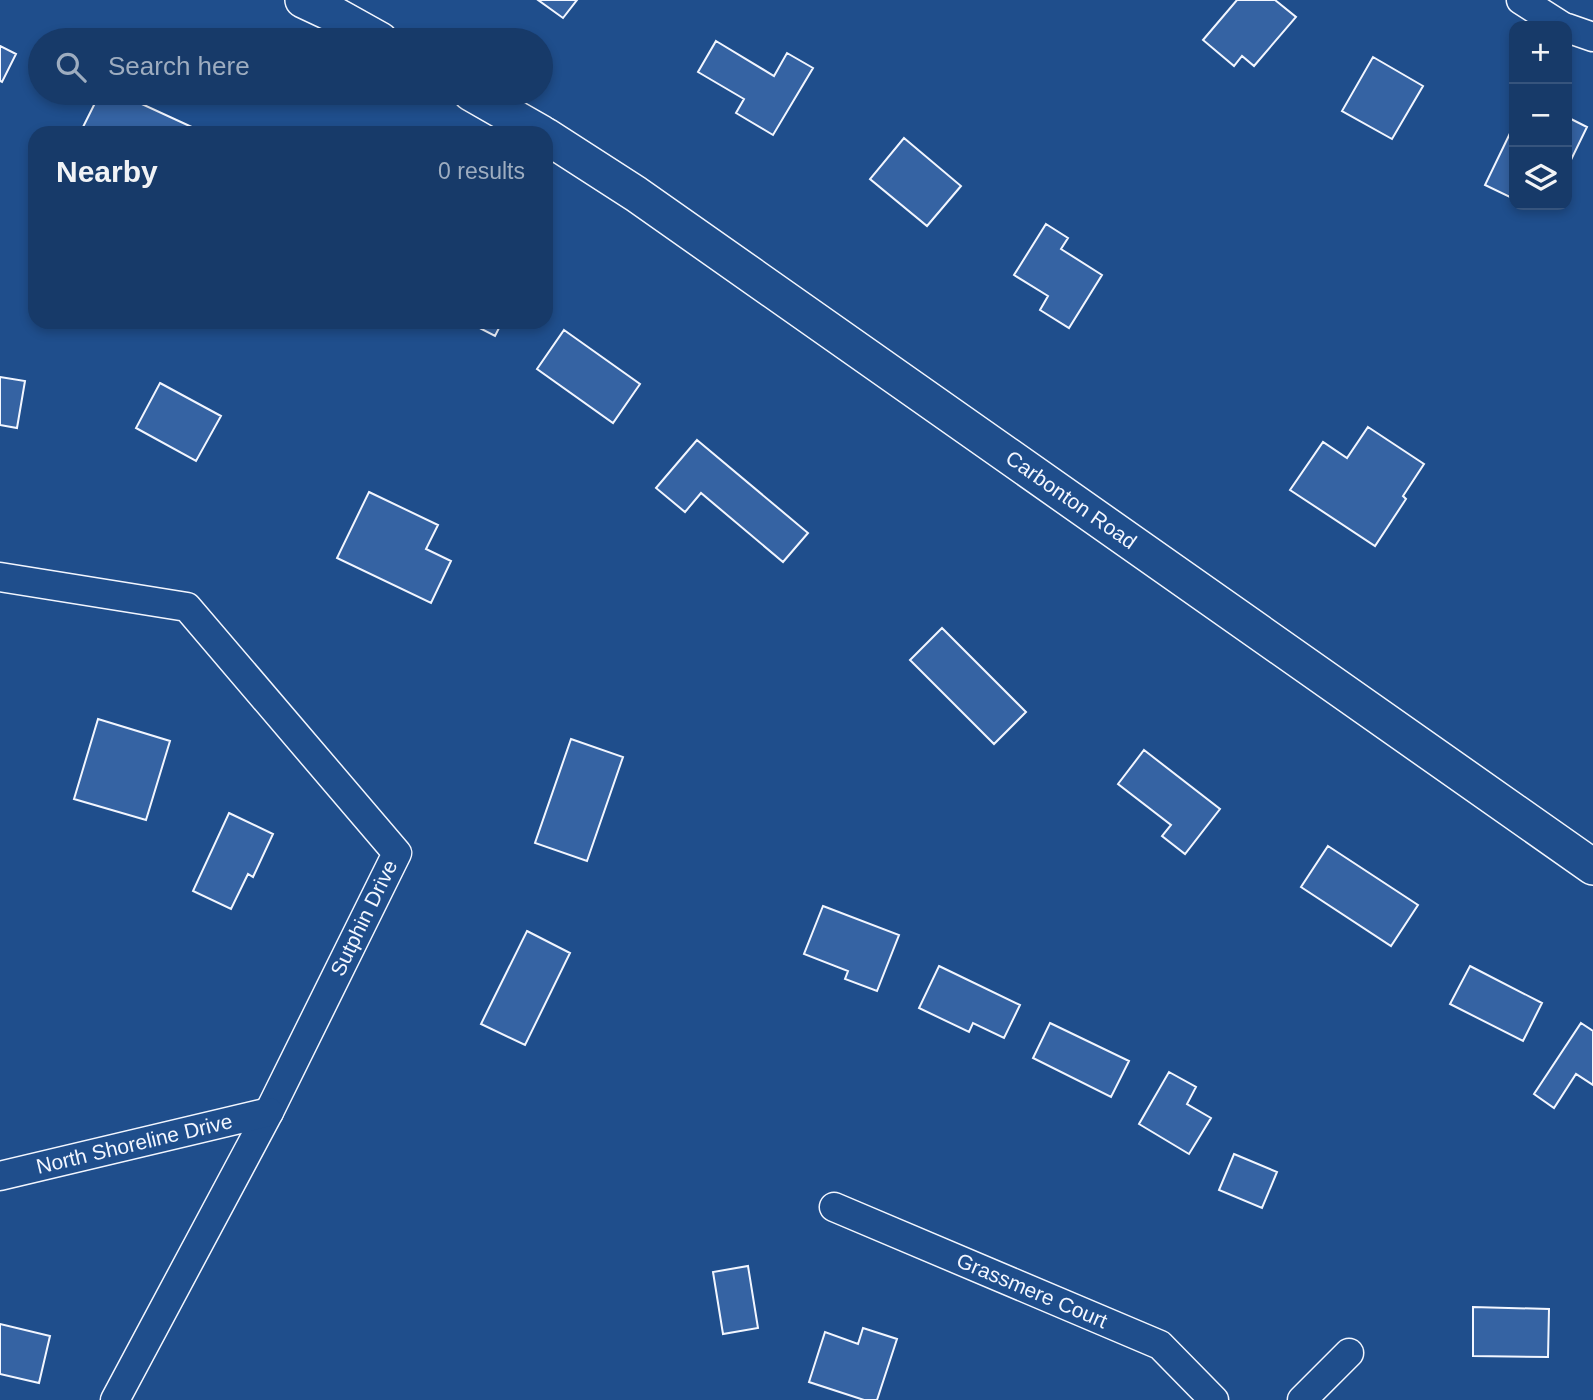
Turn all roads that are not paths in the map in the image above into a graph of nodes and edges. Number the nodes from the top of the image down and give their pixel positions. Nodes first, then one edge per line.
1 (303, 0) edge
2 (1521, 0) edge
3 (341, 7) edge
4 (1554, 21) edge
5 (366, 28) edge
6 (1572, 30) edge
7 (1593, 37) edge
8 (492, 105) edge
9 (529, 126) edge
10 (553, 141) edge
11 (0, 578) edge
12 (1593, 867) edge
13 (269, 1112) junction
14 (0, 1176) edge
15 (834, 1208) dead end
16 (1349, 1353) dead end
17 (116, 1400) edge
18 (1214, 1400) edge
19 (1302, 1400) edge

1 - 3 street
2 - 4 street
3 - 5 street
6 - 7 street
8 - 9 street
10 - 12 street, Carbonton Road
11 - 13 street, Sutphin Drive
13 - 14 street, North Shoreline Drive
13 - 17 street, Sutphin Drive
15 - 18 street, Grassmere Court
16 - 19 street

